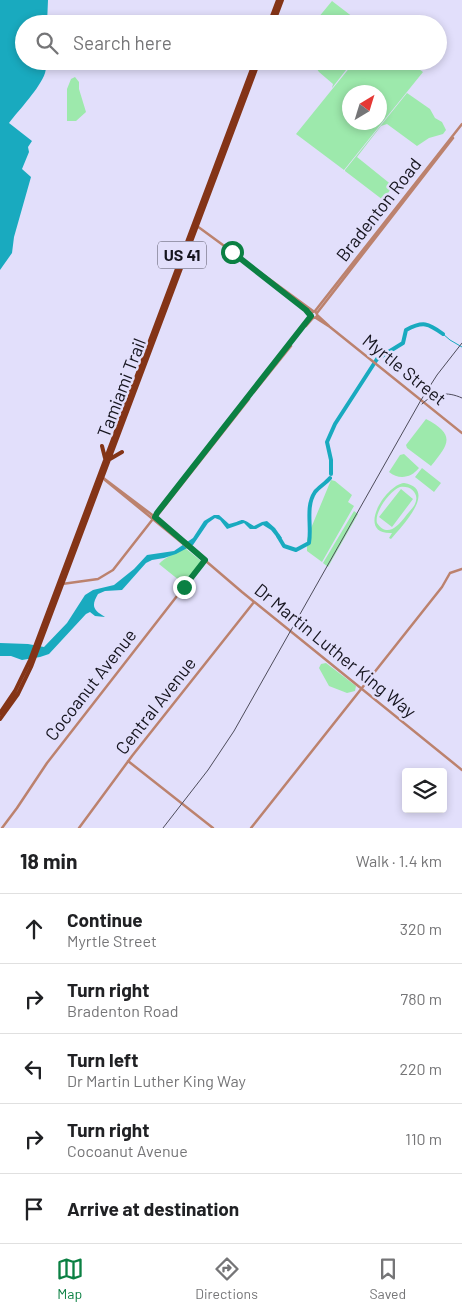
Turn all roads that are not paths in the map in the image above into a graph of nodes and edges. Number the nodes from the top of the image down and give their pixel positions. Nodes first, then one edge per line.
1 (278, 0) edge
2 (282, 0) edge
3 (273, 15) edge
4 (275, 15) edge
5 (252, 70) edge
6 (256, 70) edge
7 (462, 125) edge
8 (196, 225) junction
9 (239, 257) junction
10 (316, 312) junction
11 (312, 317) junction
12 (330, 327) junction
13 (462, 433) edge
14 (102, 446) dead end
15 (122, 452) dead end
16 (107, 460) junction
17 (101, 476) junction
18 (91, 502) junction
19 (155, 518) junction
20 (205, 560) junction
21 (462, 569) edge
22 (69, 583) junction
23 (62, 584) junction
24 (58, 588) junction
25 (254, 602) junction
26 (32, 660) junction
27 (363, 689) junction
28 (8, 702) junction
29 (0, 713) edge
30 (0, 718) edge
31 (128, 761) junction
32 (462, 770) edge
33 (2, 828) edge
34 (79, 828) edge
35 (213, 828) edge
36 (251, 828) edge

1 - 3 main road
2 - 4 main road
5 - 8 main road, Tamiami Trail / US 41
6 - 8 main road, Tamiami Trail / US 41
7 - 10 street, Bradenton Road
8 - 9 street, Myrtle Street
8 - 16 main road, Tamiami Trail / US 41
9 - 10 street, Myrtle Street
9 - 11 street, Myrtle Street
10 - 11 street, Bradenton Road
10 - 11 street, Bradenton Road
10 - 12 street, Myrtle Street
11 - 12 street, Myrtle Street
11 - 19 street, Bradenton Road
12 - 13 street, Myrtle Street
14 - 16 main road
15 - 16 main road
16 - 17 main road, Tamiami Trail / US 41
17 - 18 main road, Tamiami Trail / US 41
17 - 18 main road, Tamiami Trail / US 41
17 - 19 street, Dr Martin Luther King Way
18 - 23 main road, Tamiami Trail / US 41
18 - 24 main road, Tamiami Trail / US 41
19 - 20 street, Dr Martin Luther King Way
19 - 22 street, Bradenton Road
20 - 25 street, Dr Martin Luther King Way
20 - 33 street, Cocoanut Avenue
21 - 27 street
22 - 23 street, Bradenton Road
22 - 24 street
23 - 24 main road, Tamiami Trail / US 41
24 - 26 main road, Tamiami Trail / US 41
25 - 27 street, Dr Martin Luther King Way
25 - 31 street, Central Avenue
26 - 28 main road, Tamiami Trail / US 41
26 - 30 main road, Tamiami Trail / US 41
27 - 32 street, Dr Martin Luther King Way
27 - 36 street
28 - 29 main road, Tamiami Trail / US 41
28 - 30 main road
31 - 34 street, Central Avenue
31 - 35 street

